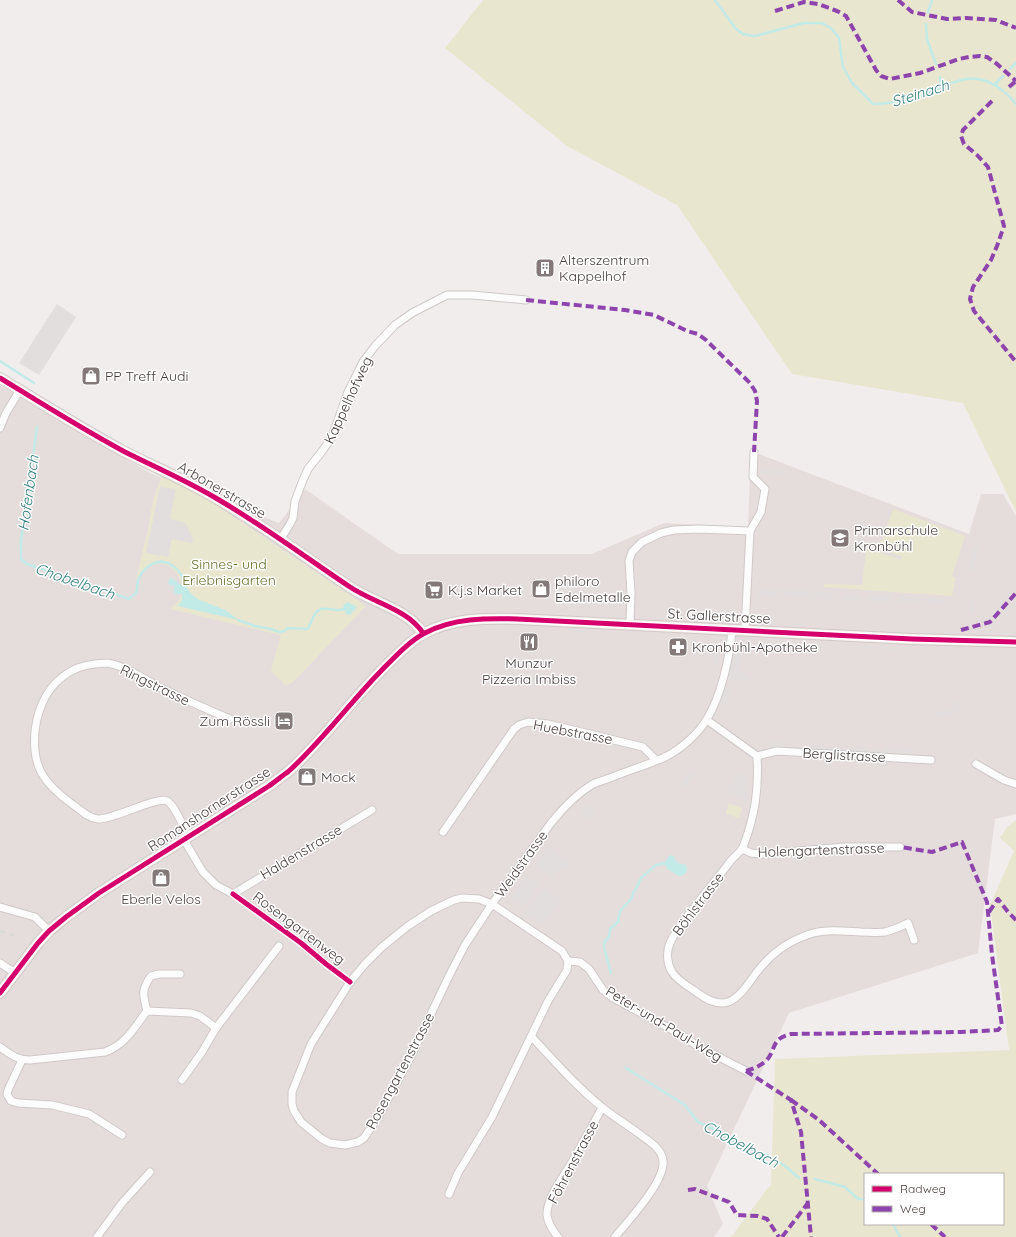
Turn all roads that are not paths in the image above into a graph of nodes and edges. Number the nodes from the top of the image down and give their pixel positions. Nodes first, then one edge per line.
1 (526, 300) dead end
2 (0, 378) edge
3 (20, 390) junction
4 (0, 428) edge
5 (754, 452) dead end
6 (750, 531) junction
7 (280, 540) junction
8 (630, 624) junction
9 (732, 629) junction
10 (745, 630) junction
11 (424, 633) junction
12 (1016, 642) edge
13 (230, 719) dead end
14 (707, 720) junction
15 (757, 756) junction
16 (656, 760) junction
17 (931, 760) dead end
18 (976, 764) dead end
19 (1016, 784) edge
20 (372, 810) dead end
21 (443, 832) dead end
22 (186, 839) junction
23 (900, 847) dead end
24 (742, 849) junction
25 (492, 904) junction
26 (0, 907) edge
27 (49, 931) junction
28 (914, 940) dead end
29 (279, 946) dead end
30 (568, 961) junction
31 (0, 963) edge
32 (15, 973) junction
33 (180, 974) dead end
34 (0, 993) edge
35 (147, 1011) junction
36 (216, 1028) junction
37 (532, 1037) junction
38 (0, 1047) edge
39 (22, 1060) junction
40 (746, 1071) dead end
41 (182, 1080) dead end
42 (602, 1108) junction
43 (122, 1136) dead end
44 (150, 1172) dead end
45 (449, 1194) dead end
46 (98, 1237) edge
47 (558, 1237) edge
48 (615, 1237) edge

1 - 7 street, Kappelhofweg
2 - 3 main road, Arbonerstrasse
3 - 4 street
3 - 7 main road, Arbonerstrasse
5 - 6 street
6 - 8 street
6 - 10 street
7 - 11 main road, Arbonerstrasse
8 - 9 main road, St. Gallerstrasse
8 - 11 main road, St. Gallerstrasse
9 - 10 main road, St. Gallerstrasse
9 - 14 street, Weidstrasse
10 - 12 main road, St. Gallerstrasse
11 - 22 main road, Romanshornerstrasse
13 - 22 street, Ringstrasse
14 - 15 street
14 - 16 street, Weidstrasse
15 - 17 street, Berglistrasse
15 - 24 street, Böhlstrasse
16 - 21 street, Huebstrasse
16 - 25 street, Weidstrasse
18 - 19 street
20 - 22 street, Haldenstrasse
22 - 27 main road, Romanshornerstrasse
23 - 24 street, Holengartenstrasse
24 - 28 street, Böhlstrasse
25 - 25 street, Rosengartenstrasse
25 - 30 street, Weidstrasse
26 - 27 street
27 - 32 main road, Romanshornerstrasse
29 - 36 street
30 - 37 street
30 - 40 street, Peter-und-Paul-Weg
31 - 32 street
32 - 34 main road, Romanshornerstrasse
33 - 35 street
35 - 36 street
35 - 39 street
36 - 41 street
37 - 42 street, Föhrenstrasse
37 - 45 street
38 - 39 street
39 - 43 street
42 - 47 street, Föhrenstrasse
42 - 48 street, Föhrenstrasse
44 - 46 street

